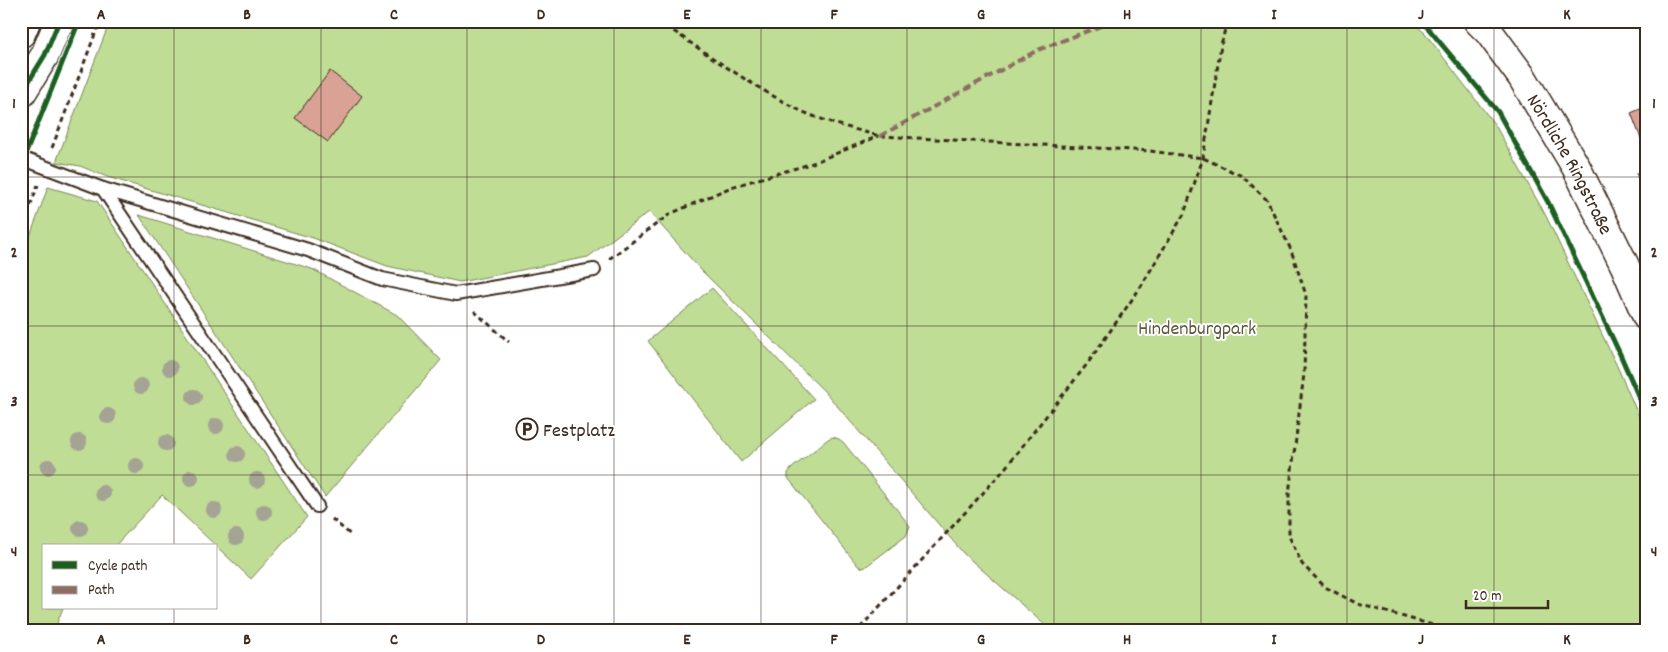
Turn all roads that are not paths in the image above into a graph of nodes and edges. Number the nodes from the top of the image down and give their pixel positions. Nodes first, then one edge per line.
1 (26, 21) edge
2 (58, 21) edge
3 (1478, 21) edge
4 (21, 34) edge
5 (21, 94) edge
6 (21, 158) edge
7 (103, 189) junction
8 (594, 270) road end
9 (1647, 317) edge
10 (317, 506) road end

1 - 4 main road
2 - 5 main road
3 - 9 main road, Nördliche Ringstraße
6 - 7 lane
7 - 8 lane
7 - 10 lane

